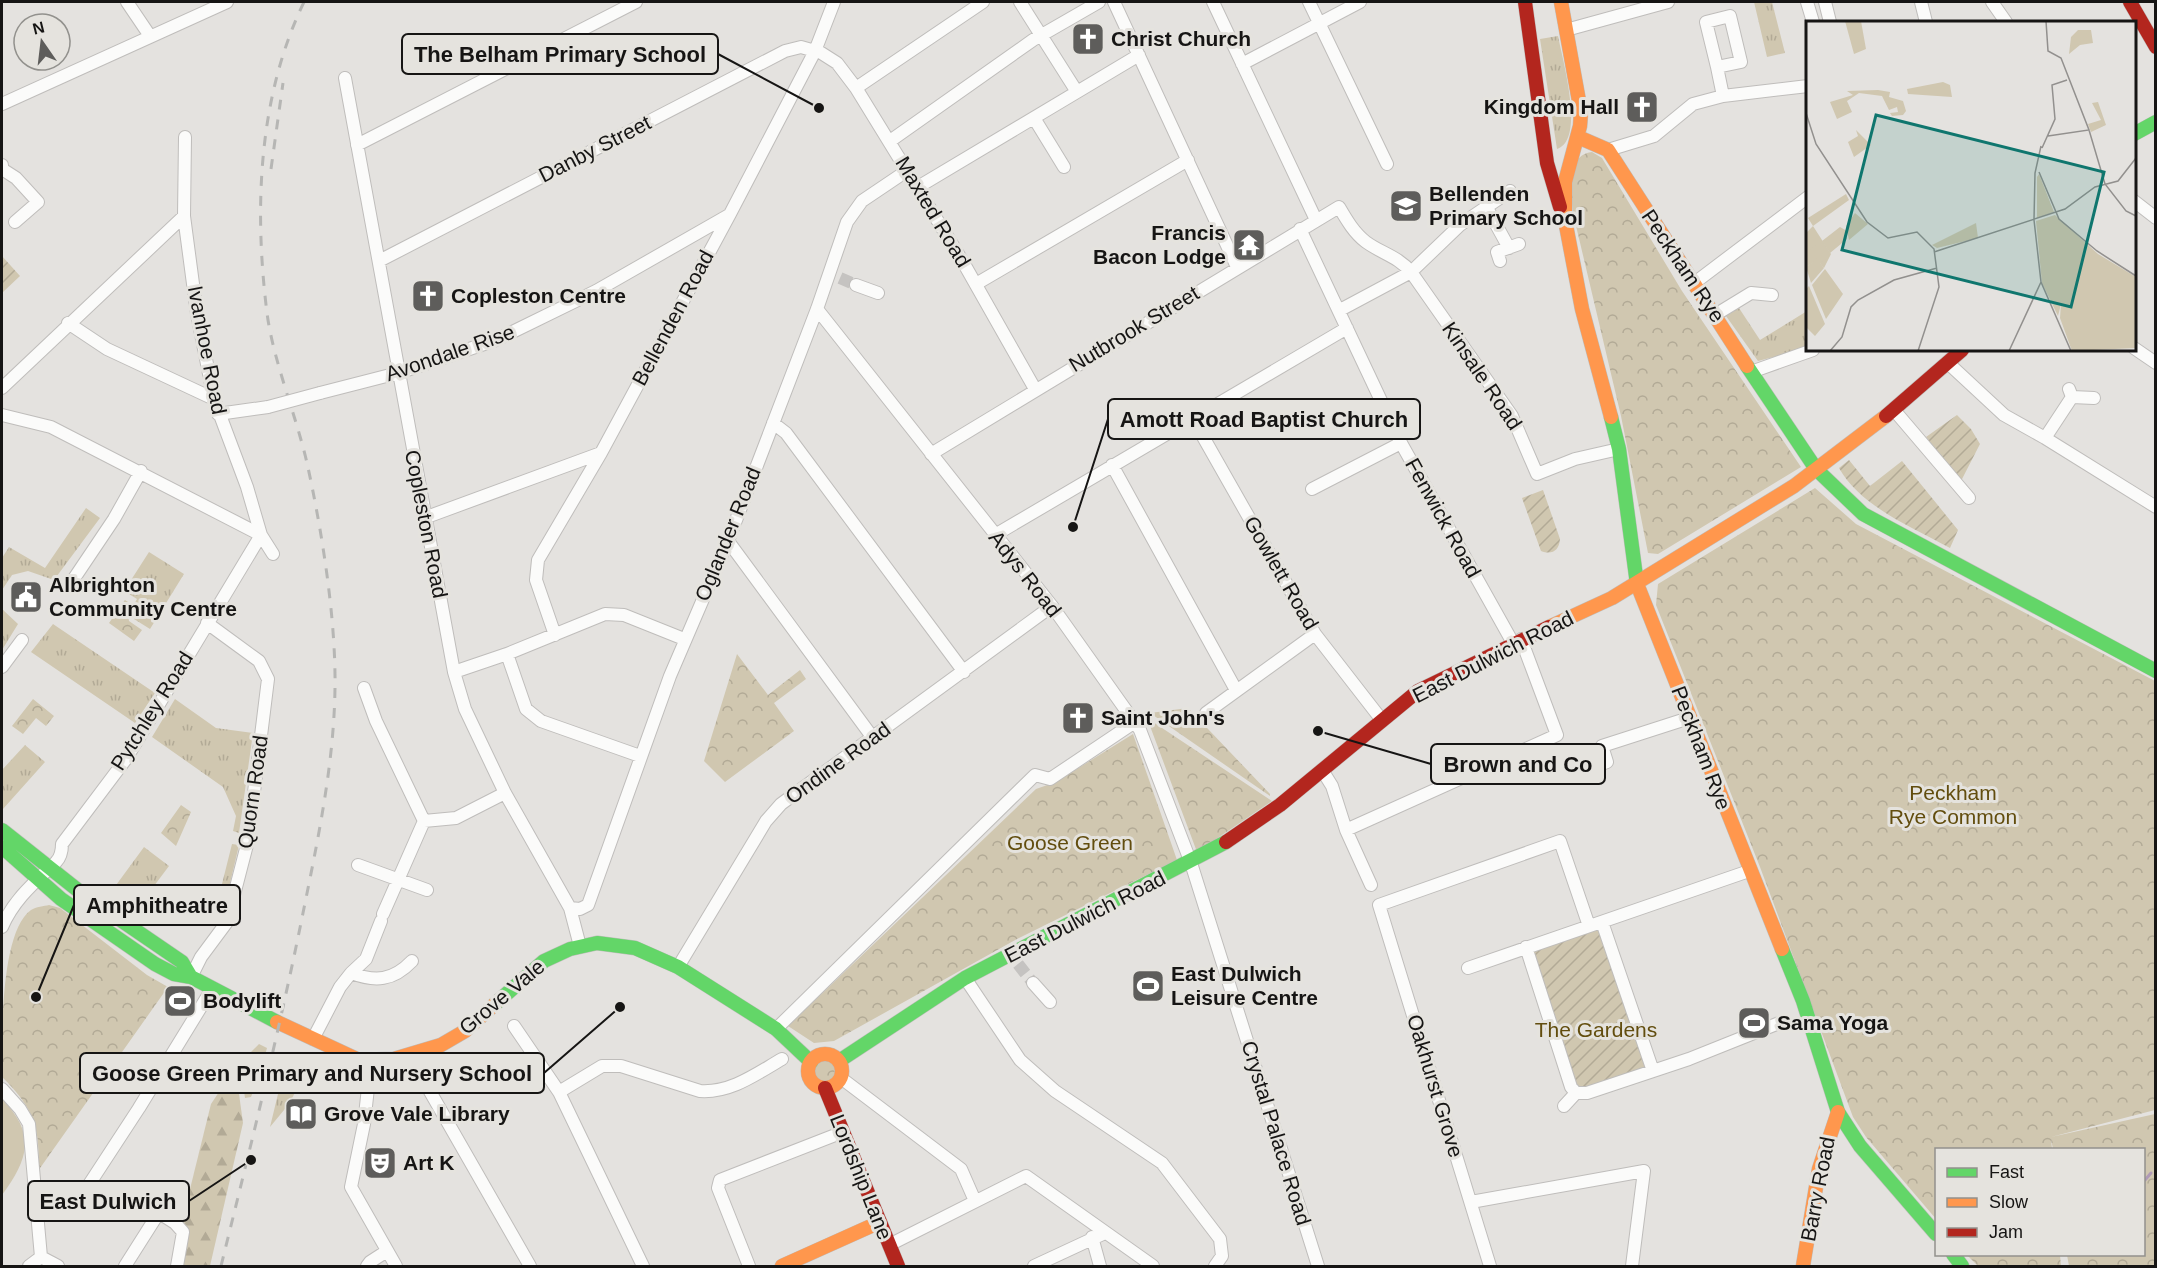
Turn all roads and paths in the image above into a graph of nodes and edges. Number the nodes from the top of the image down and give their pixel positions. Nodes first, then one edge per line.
1 (127, 2) edge
2 (227, 2) edge
3 (636, 2) edge
4 (834, 2) edge
5 (983, 2) edge
6 (1020, 2) edge
7 (1099, 2) edge
8 (1114, 2) edge
9 (1213, 2) edge
10 (1309, 2) edge
11 (1360, 2) edge
12 (1526, 2) edge
13 (1561, 2) edge
14 (1668, 2) edge
15 (1807, 2) edge
16 (1825, 2) edge
17 (1921, 2) edge
18 (1992, 2) edge
19 (2130, 2) edge
20 (1813, 21) edge
21 (1830, 21) edge
22 (1926, 21) edge
23 (2005, 21) edge
24 (1319, 23) junction
25 (1566, 30) junction
26 (150, 36) junction
27 (1043, 36) junction
28 (2156, 47) edge
29 (815, 50) junction
30 (1139, 55) junction
31 (1242, 64) junction
32 (1717, 68) dead end
33 (345, 78) dead end
34 (1806, 86) edge
35 (856, 88) junction
36 (1077, 92) junction
37 (1723, 96) junction
38 (2, 104) edge
39 (1035, 118) junction
40 (2156, 122) edge
41 (2136, 133) edge
42 (185, 137) dead end
43 (1578, 137) junction
44 (890, 141) junction
45 (357, 145) junction
46 (1608, 150) junction
47 (1571, 154) junction
48 (1546, 157) junction
49 (1188, 160) junction
50 (1387, 164) dead end
51 (2, 165) edge
52 (1064, 167) dead end
53 (908, 170) junction
54 (918, 187) junction
55 (1510, 190) dead end
56 (1806, 199) edge
57 (2136, 203) edge
58 (1487, 208) junction
59 (730, 214) junction
60 (184, 216) junction
61 (2156, 218) edge
62 (1316, 220) junction
63 (1565, 220) junction
64 (15, 222) dead end
65 (1300, 230) junction
66 (379, 261) junction
67 (1500, 261) dead end
68 (1237, 267) junction
69 (1411, 272) junction
70 (976, 284) junction
71 (1693, 284) junction
72 (856, 285) tunnel mouth
73 (878, 293) dead end
74 (1772, 295) dead end
75 (817, 309) junction
76 (1340, 310) junction
77 (1715, 315) junction
78 (68, 323) junction
79 (1347, 328) junction
80 (2136, 349) edge
81 (1810, 351) edge
82 (1961, 351) edge
83 (1948, 363) junction
84 (2156, 363) edge
85 (1751, 372) junction
86 (398, 373) junction
87 (2, 388) edge
88 (1035, 388) junction
89 (2094, 398) dead end
90 (214, 399) junction
91 (1894, 410) junction
92 (218, 414) junction
93 (2, 415) edge
94 (1193, 419) junction
95 (773, 423) junction
96 (2045, 438) junction
97 (1401, 443) junction
98 (1618, 449) junction
99 (601, 453) junction
100 (931, 454) junction
101 (1112, 465) junction
102 (1816, 469) junction
103 (141, 471) junction
104 (1312, 489) dead end
105 (1969, 498) dead end
106 (2155, 505) edge
107 (424, 518) junction
108 (995, 535) junction
109 (261, 536) junction
110 (728, 541) junction
111 (273, 554) dead end
112 (1637, 584) junction
113 (69, 586) dead end
114 (1052, 606) junction
115 (207, 622) junction
116 (1316, 634) junction
117 (555, 635) junction
118 (684, 639) junction
119 (22, 640) dead end
120 (1517, 641) junction
121 (507, 654) junction
122 (2, 667) edge
123 (2156, 670) edge
124 (454, 672) junction
125 (964, 672) junction
126 (364, 688) dead end
127 (1236, 690) junction
128 (1206, 713) dead end
129 (1689, 718) junction
130 (1381, 719) junction
131 (1135, 722) junction
132 (873, 738) junction
133 (640, 756) junction
134 (1322, 770) junction
135 (1588, 770) dead end
136 (505, 793) junction
137 (424, 821) junction
138 (2, 830) edge
139 (1346, 830) junction
140 (2, 847) edge
141 (1191, 863) junction
142 (358, 865) dead end
143 (47, 867) junction
144 (1749, 871) junction
145 (35, 879) junction
146 (397, 879) junction
147 (1371, 885) dead end
148 (427, 890) dead end
149 (570, 908) junction
150 (1602, 922) junction
151 (1588, 926) junction
152 (2, 927) edge
153 (580, 946) junction
154 (1526, 947) junction
155 (412, 961) dead end
156 (678, 967) junction
157 (1468, 968) dead end
158 (351, 973) junction
159 (190, 977) junction
160 (965, 978) junction
161 (1033, 983) tunnel mouth
162 (213, 989) junction
163 (1050, 1002) dead end
164 (1784, 1020) dead end
165 (514, 1026) dead end
166 (776, 1029) junction
167 (313, 1039) junction
168 (782, 1059) dead end
169 (839, 1060) junction
170 (811, 1062) junction
171 (1653, 1071) junction
172 (420, 1074) dead end
173 (841, 1078) junction
174 (369, 1079) dead end
175 (825, 1088) junction
176 (2, 1089) edge
177 (560, 1092) junction
178 (1576, 1093) junction
179 (1564, 1106) dead end
180 (1838, 1112) junction
181 (843, 1132) junction
182 (86, 1191) junction
183 (101, 1200) dead end
184 (975, 1201) junction
185 (1471, 1202) junction
186 (73, 1209) dead end
187 (880, 1222) junction
188 (1105, 1233) junction
189 (1935, 1233) edge
190 (1092, 1237) junction
191 (889, 1245) junction
192 (387, 1251) junction
193 (41, 1257) junction
194 (29, 1266) edge
195 (58, 1266) edge
196 (124, 1266) edge
197 (177, 1266) edge
198 (367, 1266) edge
199 (396, 1266) edge
200 (530, 1266) edge
201 (643, 1266) edge
202 (749, 1266) edge
203 (782, 1266) edge
204 (898, 1266) edge
205 (1034, 1266) edge
206 (1100, 1266) edge
207 (1153, 1266) edge
208 (1215, 1266) edge
209 (1318, 1266) edge
210 (1490, 1266) edge
211 (1632, 1266) edge
212 (1803, 1266) edge

1 - 26 street
2 - 26 street
3 - 45 street
4 - 29 street, Bellenden Road
5 - 35 street
6 - 27 street
7 - 27 street
8 - 30 street
9 - 31 street
10 - 24 street
11 - 24 street
12 - 48 main road, Peckham Rye
13 - 25 main road, Peckham Rye
14 - 25 street
15 - 20 street
16 - 21 street
17 - 22 street
18 - 23 street
19 - 28 main road
24 - 31 street
24 - 50 street
25 - 43 main road, Peckham Rye
26 - 38 street
27 - 36 street
27 - 44 street
29 - 35 street, Maxted Road
29 - 59 street, Bellenden Road
29 - 66 street, Danby Street
30 - 36 street
30 - 49 street
31 - 62 street
32 - 37 street
33 - 45 street, Copleston Road
34 - 37 street
35 - 44 street, Maxted Road
36 - 39 street
37 - 46 street
39 - 52 street
39 - 54 street
40 - 41 main road
42 - 60 street, Ivanhoe Road
43 - 46 main road
43 - 47 main road, Peckham Rye
44 - 53 street, Maxted Road
45 - 66 street, Copleston Road
46 - 71 main road, Peckham Rye
47 - 48 main road
47 - 63 main road, Peckham Rye
48 - 63 main road, Peckham Rye
49 - 68 street
49 - 70 street
51 - 64 street
53 - 54 street, Maxted Road
53 - 75 street, Oglander Road
54 - 70 street, Maxted Road
55 - 58 street
56 - 71 street
57 - 61 street
58 - 67 street
58 - 69 street
59 - 86 street, Avondale Rise
59 - 99 street, Bellenden Road
60 - 78 street
60 - 90 street, Ivanhoe Road
62 - 65 street, Nutbrook Street
62 - 69 street, Nutbrook Street
63 - 98 main road, Peckham Rye
65 - 68 street, Nutbrook Street
65 - 76 street, Fenwick Road
66 - 86 street, Copleston Road
68 - 88 street, Nutbrook Street
69 - 76 street
69 - 98 street, Kinsale Road
70 - 88 street, Maxted Road
71 - 77 main road, Peckham Rye
72 - 73 street
74 - 77 street
75 - 95 street, Oglander Road
75 - 100 street, Adys Road
76 - 79 street, Fenwick Road
77 - 85 main road, Peckham Rye
78 - 87 street
78 - 90 street
79 - 94 street
79 - 97 street, Fenwick Road
80 - 84 street
81 - 85 street
82 - 83 main road, East Dulwich Road
83 - 91 main road, East Dulwich Road
83 - 96 street
85 - 102 main road, Peckham Rye
86 - 92 street, Avondale Rise, bridge
86 - 107 street, Copleston Road
88 - 100 street, Nutbrook Street
89 - 96 street
90 - 92 street, Ivanhoe Road
91 - 102 main road, East Dulwich Road
91 - 105 street
92 - 109 street, Ivanhoe Road
93 - 103 street
94 - 101 street
94 - 116 street, Gowlett Road
95 - 110 street, Oglander Road
95 - 125 street
96 - 106 street
97 - 104 street
97 - 120 street, Fenwick Road
98 - 112 main road, Peckham Rye
99 - 107 street
99 - 117 street, Bellenden Road
100 - 108 street, Adys Road
101 - 108 street
101 - 127 street
102 - 112 main road, East Dulwich Road
102 - 123 main road, Peckham Rye
103 - 109 street
103 - 113 street
107 - 124 street, Copleston Road
108 - 114 street, Adys Road
109 - 111 street, Ivanhoe Road
109 - 115 street, Pytchley Road
110 - 118 street, Oglander Road
110 - 132 street
112 - 120 main road, East Dulwich Road
112 - 129 main road, Peckham Rye
114 - 125 street, Ondine Road
114 - 131 street, Adys Road
115 - 143 street, Pytchley Road
115 - 159 street, Quorn Road
116 - 127 street
116 - 130 street, Gowlett Road
117 - 118 street
117 - 121 street
118 - 133 street, Oglander Road
119 - 122 street
120 - 130 main road, East Dulwich Road
120 - 139 street, Fenwick Road
121 - 124 street
121 - 133 street
124 - 136 street, Copleston Road
125 - 132 street, Ondine Road
126 - 137 street
127 - 128 street
129 - 135 street
129 - 144 main road, Peckham Rye
130 - 134 main road, East Dulwich Road
131 - 141 street, Adys Road
131 - 166 street
132 - 156 street, Ondine Road
133 - 149 street, Oglander Road
134 - 139 street
134 - 141 main road, East Dulwich Road
136 - 137 street
136 - 149 street, Copleston Road
137 - 146 street
138 - 143 main road
139 - 147 street
140 - 145 main road
141 - 160 main road, East Dulwich Road
141 - 209 street, Crystal Palace Road
142 - 146 street
143 - 145 street, Pytchley Road
143 - 159 main road
144 - 150 street
144 - 180 main road, Peckham Rye
145 - 152 street, Pytchley Road
145 - 159 main road
146 - 148 street
146 - 158 street
149 - 153 street, Copleston Road
150 - 151 street
150 - 171 street
151 - 154 street
151 - 185 street, Oakhurst Grove
153 - 156 main road, Grove Vale
153 - 167 main road, Grove Vale
154 - 157 street
154 - 178 street
155 - 158 street
156 - 166 main road, Grove Vale
158 - 167 street
159 - 162 main road, Grove Vale
160 - 169 main road, East Dulwich Road
160 - 208 street
161 - 163 street
162 - 167 main road, Grove Vale
162 - 182 street
164 - 171 street
165 - 177 street
166 - 170 main road, Grove Vale
168 - 177 street
169 - 170 main road
169 - 173 main road
170 - 175 main road
171 - 178 street
172 - 200 street
173 - 175 main road
173 - 184 street
174 - 192 street
175 - 181 main road, Lordship Lane
176 - 193 street
177 - 201 street
178 - 179 street
180 - 189 main road, Peckham Rye
180 - 212 main road, Barry Road
181 - 187 main road, Lordship Lane
181 - 202 street
182 - 183 street
182 - 186 street
184 - 188 street
184 - 191 street
185 - 210 street, Oakhurst Grove
185 - 211 street
187 - 191 main road, Lordship Lane
187 - 203 main road
188 - 190 street
188 - 207 street
190 - 205 street
190 - 206 street
191 - 204 main road, Lordship Lane
192 - 198 street
192 - 199 street
193 - 194 street
193 - 195 street
196 - 197 street

